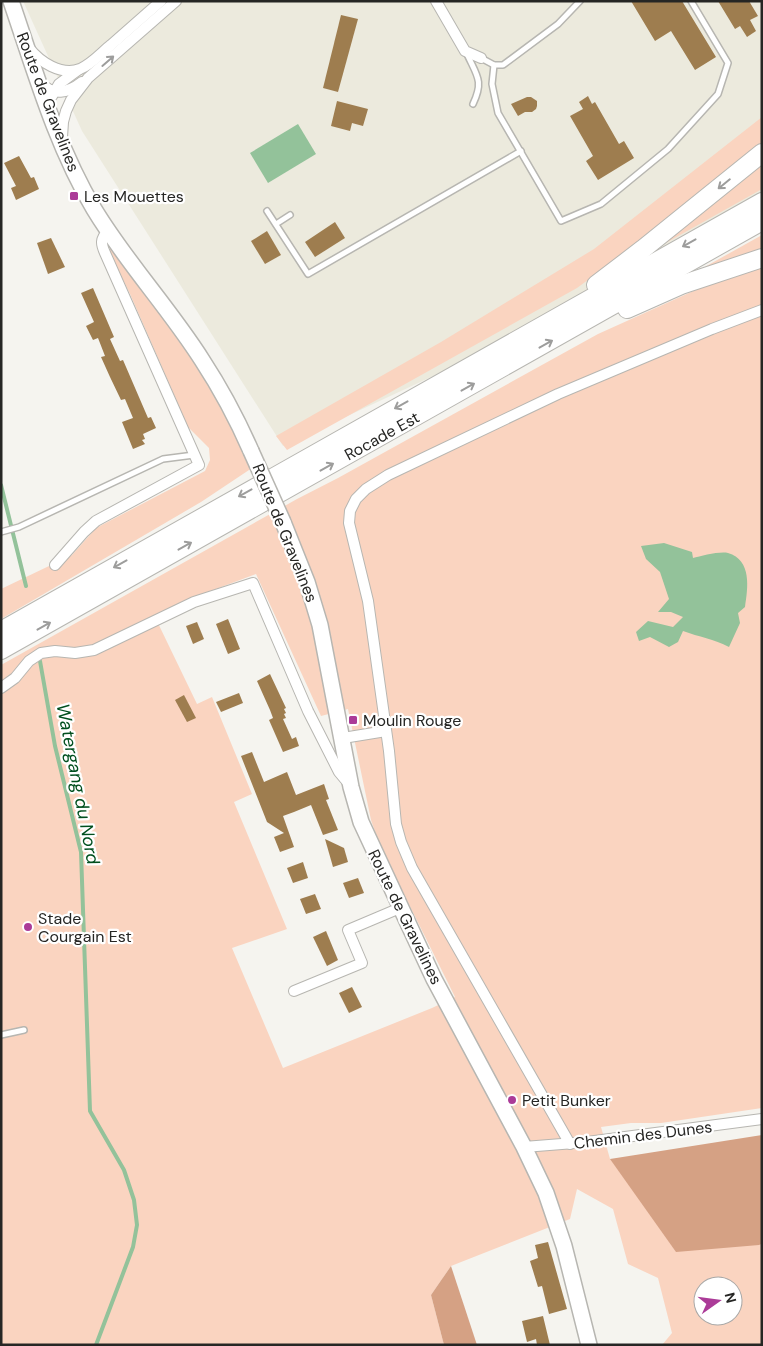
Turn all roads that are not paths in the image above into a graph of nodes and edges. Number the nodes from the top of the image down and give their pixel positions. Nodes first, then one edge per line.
1 (11, 1) edge
2 (161, 1) edge
3 (176, 1) edge
4 (436, 1) edge
5 (580, 1) edge
6 (691, 1) edge
7 (26, 44) junction
8 (465, 51) junction
9 (481, 58) joint
10 (494, 65) junction
11 (79, 69) junction
12 (37, 77) junction
13 (88, 78) junction
14 (54, 92) junction
15 (473, 104) dead end
16 (50, 112) junction
17 (63, 146) junction
18 (521, 152) junction
19 (762, 153) edge
20 (762, 202) edge
21 (267, 211) dead end
22 (290, 215) dead end
23 (762, 221) edge
24 (276, 224) junction
25 (108, 231) junction
26 (762, 258) edge
27 (762, 310) edge
28 (594, 316) junction
29 (505, 347) junction
30 (194, 455) junction
31 (3, 532) edge
32 (55, 565) dead end
33 (1, 631) edge
34 (1, 650) edge
35 (1, 688) edge
36 (386, 731) junction
37 (343, 738) junction
38 (352, 787) junction
39 (400, 908) junction
40 (294, 991) dead end
41 (24, 1030) dead end
42 (1, 1035) edge
43 (762, 1119) edge
44 (570, 1144) junction
45 (524, 1147) junction
46 (589, 1345) edge

1 - 7 main road, Route de Gravelines
2 - 11 street
13 -> 3 street
4 - 8 street
5 - 10 lane
6 - 18 lane
7 - 11 street
7 - 12 main road, Route de Gravelines
8 - 9 street
8 - 15 lane
9 - 10 lane
10 - 18 lane
11 - 14 street
12 - 14 street
12 - 16 main road, Route de Gravelines
13 - 14 street
13 - 17 street
14 - 16 street
16 - 17 main road, Route de Gravelines
17 - 25 main road, Route de Gravelines
18 - 24 lane
19 -> 29 highway
20 -> 29 highway, Rocade Est
21 - 24 lane
22 - 24 lane
23 - 28 highway, Rocade Est
25 - 30 street
25 - 37 main road, Route de Gravelines, bridge
26 - 28 highway
27 - 36 street
34 -> 28 highway, Rocade Est
29 -> 33 highway, Rocade Est
30 - 31 lane
30 - 32 street
35 - 38 street
36 - 37 street
36 - 44 street
37 - 38 main road, Route de Gravelines
38 - 39 main road, Route de Gravelines
39 - 40 street
39 - 45 main road, Route de Gravelines
41 - 42 lane
43 - 44 street, Chemin des Dunes
44 - 45 street, Chemin des Dunes
45 - 46 main road, Route de Gravelines

